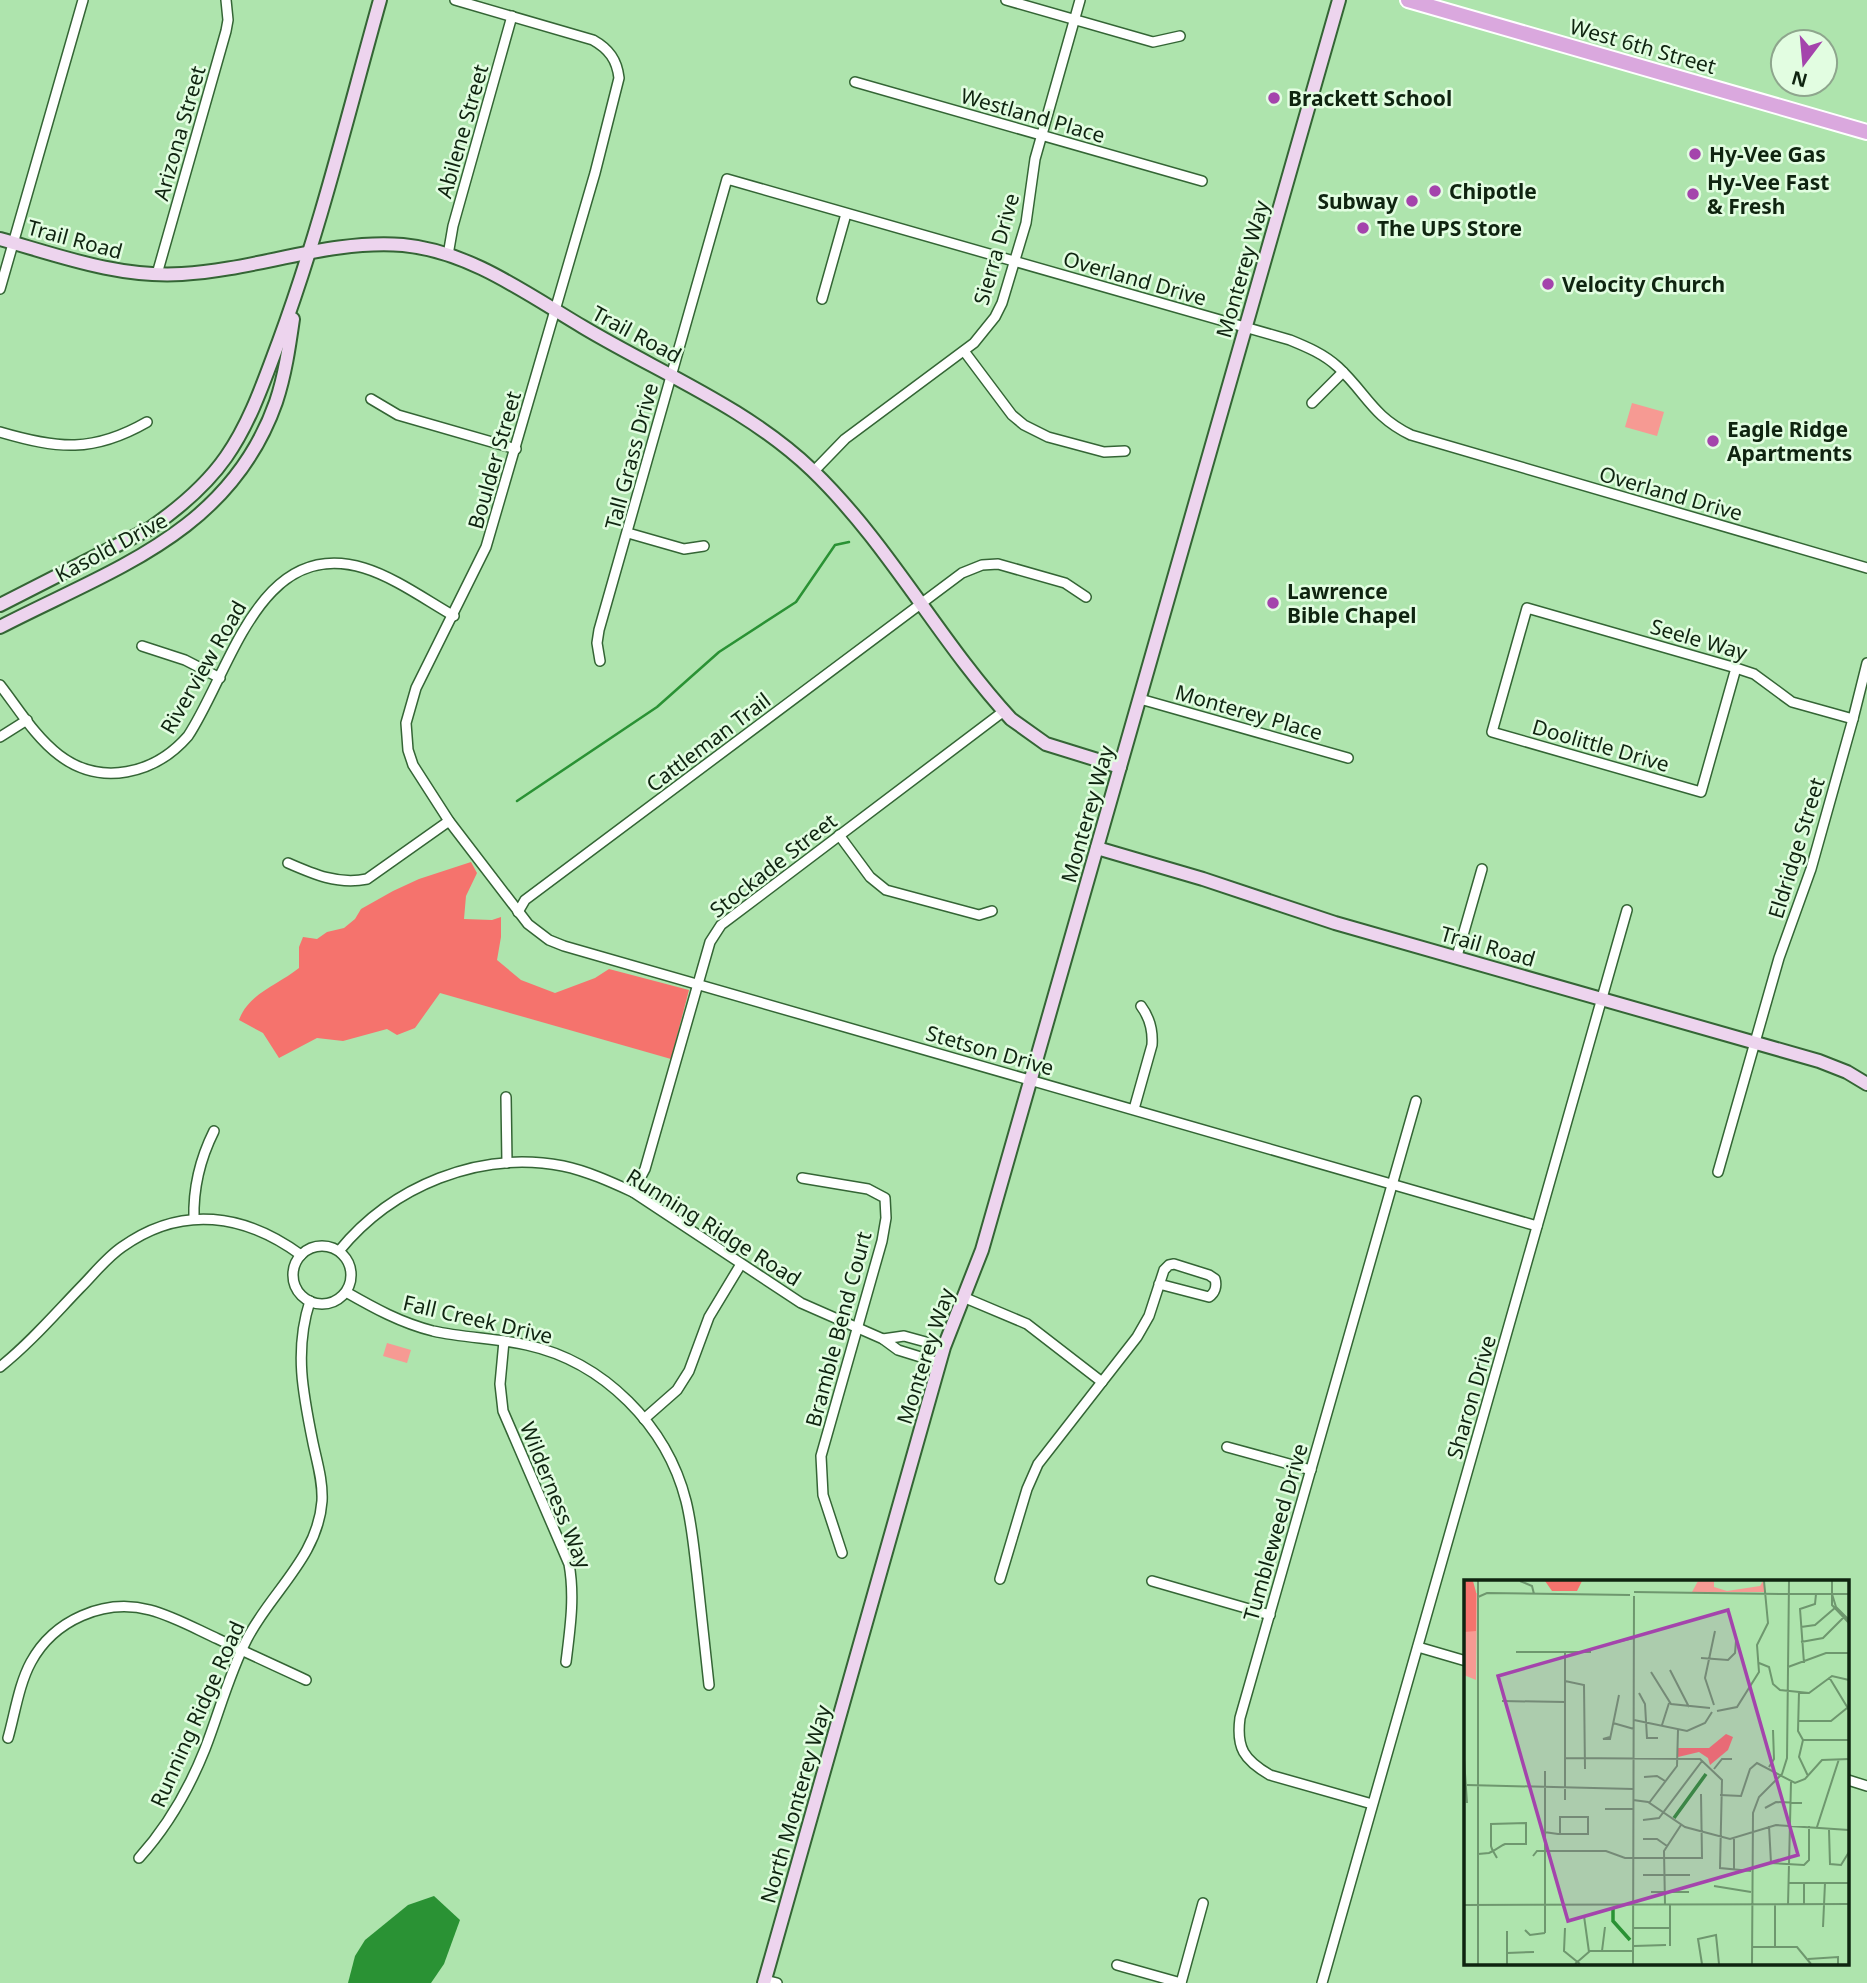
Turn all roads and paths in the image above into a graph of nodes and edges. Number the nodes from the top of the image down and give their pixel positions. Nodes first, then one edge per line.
1 (83, 0) edge
2 (226, 0) edge
3 (380, 0) edge
4 (455, 0) edge
5 (1006, 0) edge
6 (1080, 0) edge
7 (1339, 0) edge
8 (1408, 0) edge
9 (512, 16) junction
10 (1074, 19) junction
11 (1181, 36) dead end
12 (855, 82) dead end
13 (1867, 132) edge
14 (1041, 135) junction
15 (727, 179) joint
16 (1202, 181) dead end
17 (846, 214) junction
18 (0, 239) edge
19 (13, 243) junction
20 (308, 254) junction
21 (448, 255) junction
22 (1013, 261) junction
23 (157, 274) junction
24 (0, 289) edge
25 (297, 291) junction
26 (822, 299) dead end
27 (555, 311) junction
28 (1245, 328) junction
29 (964, 351) junction
30 (1343, 372) junction
31 (671, 374) junction
32 (371, 399) dead end
33 (1312, 403) dead end
34 (147, 422) dead end
35 (0, 432) edge
36 (516, 449) junction
37 (1125, 450) dead end
38 (814, 471) junction
39 (628, 533) junction
40 (704, 546) dead end
41 (1867, 568) edge
42 (1086, 597) dead end
43 (922, 604) junction
44 (0, 605) edge
45 (454, 616) junction
46 (0, 627) edge
47 (142, 646) dead end
48 (600, 661) dead end
49 (1867, 663) edge
50 (1736, 668) junction
51 (220, 678) junction
52 (0, 685) edge
53 (1140, 699) junction
54 (1004, 711) junction
55 (1853, 719) junction
56 (27, 720) junction
57 (1492, 732) joint
58 (0, 737) edge
59 (1348, 758) dead end
60 (1120, 767) junction
61 (449, 821) junction
62 (839, 835) junction
63 (1097, 848) junction
64 (471, 850) joint
65 (288, 863) dead end
66 (1482, 869) dead end
67 (1627, 910) dead end
68 (992, 911) dead end
69 (518, 912) junction
70 (1457, 956) junction
71 (698, 984) junction
72 (1603, 999) junction
73 (1141, 1006) dead end
74 (1755, 1042) junction
75 (1030, 1079) junction
76 (1867, 1084) edge
77 (506, 1097) dead end
78 (1416, 1101) dead end
79 (1134, 1109) junction
80 (214, 1130) dead end
81 (507, 1163) junction
82 (1718, 1172) dead end
83 (802, 1178) dead end
84 (1392, 1185) junction
85 (633, 1192) junction
86 (194, 1219) junction
87 (1537, 1226) junction
88 (339, 1251) junction
89 (301, 1255) junction
90 (741, 1264) junction
91 (1159, 1284) junction
92 (346, 1292) junction
93 (963, 1297) junction
94 (310, 1301) junction
95 (858, 1330) junction
96 (883, 1339) junction
97 (504, 1341) junction
98 (944, 1347) junction
99 (940, 1363) junction
100 (0, 1367) edge
101 (1102, 1382) junction
102 (645, 1419) junction
103 (1227, 1447) dead end
104 (1311, 1470) junction
105 (842, 1553) dead end
106 (1000, 1579) dead end
107 (1152, 1581) dead end
108 (1270, 1615) junction
109 (863, 1636) joint
110 (1418, 1647) junction
111 (242, 1650) junction
112 (1464, 1660) edge
113 (566, 1662) dead end
114 (306, 1680) dead end
115 (709, 1685) dead end
116 (8, 1738) dead end
117 (1850, 1781) edge
118 (1867, 1786) edge
119 (1372, 1804) junction
120 (139, 1858) dead end
121 (1203, 1903) dead end
122 (1117, 1965) dead end
123 (769, 1982) edge
124 (1181, 1983) edge
125 (1322, 1983) edge

1 - 19 street
2 - 23 street, Arizona Street
3 - 20 street, Kasold Drive
4 - 9 street
5 - 10 street
6 - 10 street, Sierra Drive
7 - 28 street, Monterey Way
8 - 13 main road, West 6th Street
9 - 21 street, Abilene Street
9 - 27 street, Boulder Street
10 - 11 street
10 - 14 street, Sierra Drive
12 - 14 street, Westland Place
14 - 16 street, Westland Place
14 - 22 street, Sierra Drive
15 - 17 street, Overland Drive
15 - 31 street, Tall Grass Drive
17 - 22 street, Overland Drive
17 - 26 street
18 - 19 street, Trail Road
19 - 23 street, Trail Road
19 - 24 street
20 - 21 street, Trail Road
20 - 23 street, Trail Road
20 - 25 street, Kasold Drive
21 - 27 street, Trail Road
22 - 28 street, Overland Drive
22 - 29 street, Sierra Drive
25 - 44 street, Kasold Drive
25 - 46 street, Kasold Drive
27 - 31 street, Trail Road
27 - 36 street, Boulder Street
28 - 30 street, Overland Drive
28 - 53 street, Monterey Way
29 - 37 street
29 - 38 street, Sierra Drive
30 - 33 street
30 - 41 street, Overland Drive
31 - 38 street, Trail Road
31 - 39 street, Tall Grass Drive
32 - 36 street
34 - 35 street
36 - 45 street, Boulder Street
38 - 43 street, Trail Road
39 - 40 street
39 - 48 street, Tall Grass Drive
42 - 43 street, Cattleman Trail
43 - 54 street, Trail Road
43 - 69 street, Cattleman Trail
45 - 51 street, Riverview Road
45 - 61 street, Boulder Street
47 - 51 street
49 - 55 street, Eldridge Street
50 - 55 street, Seele Way
50 - 57 street, Seele Way
50 - 57 street, Doolittle Drive
51 - 56 street, Riverview Road
52 - 56 street, Riverview Road
53 - 59 street, Monterey Place
53 - 60 street, Monterey Way
54 - 60 street, Trail Road
54 - 62 street, Stockade Street
55 - 74 street, Eldridge Street
56 - 58 street
60 - 63 street, Monterey Way
61 - 64 street, Boulder Street
61 - 65 street
62 - 68 street
62 - 71 street, Stockade Street
63 - 70 street, Trail Road
63 - 75 street, Monterey Way
64 - 69 street, Stetson Drive
66 - 70 street
67 - 72 street, Sharon Drive
69 - 71 street, Stetson Drive
70 - 72 street, Trail Road
71 - 75 street, Stetson Drive
71 - 85 street, Stockade Street
72 - 74 street, Trail Road
72 - 87 street, Sharon Drive
73 - 79 street
74 - 76 street, Trail Road
74 - 82 street, Eldridge Street
75 - 79 street, Stetson Drive
75 - 93 street, Monterey Way
77 - 81 street
78 - 84 street, Tumbleweed Drive
79 - 84 street, Stetson Drive
80 - 86 street
81 - 85 street, Running Ridge Road
81 - 88 street, Running Ridge Road
83 - 95 street, Bramble Bend Court
84 - 87 street, Stetson Drive
84 - 104 street, Tumbleweed Drive
85 - 90 street, Running Ridge Road
86 - 89 street
86 - 100 street
87 - 110 street, Sharon Drive
88 - 89 street
88 - 92 street
89 - 94 street
90 - 95 street, Running Ridge Road
90 - 102 street
91 - 91 street
91 - 101 street
92 - 94 street
92 - 97 street, Fall Creek Drive
93 - 98 street, Monterey Way
93 - 101 street
94 - 111 street, Running Ridge Road
95 - 96 street, Running Ridge Road
95 - 105 street, Bramble Bend Court
96 - 98 street, Running Ridge Road
96 - 99 street, Running Ridge Road
97 - 102 street, Fall Creek Drive
97 - 113 street, Wilderness Way
98 - 99 street, Monterey Way
99 - 109 street, Monterey Way
101 - 106 street
102 - 115 street, Fall Creek Drive
103 - 104 street
104 - 108 street, Tumbleweed Drive
107 - 108 street
108 - 119 street, Tumbleweed Drive
109 - 123 street, North Monterey Way
110 - 112 street
110 - 119 street, Sharon Drive
111 - 114 street
111 - 116 street
111 - 120 street, Running Ridge Road
117 - 118 street
119 - 125 street, Sharon Drive
121 - 124 street
122 - 124 street

